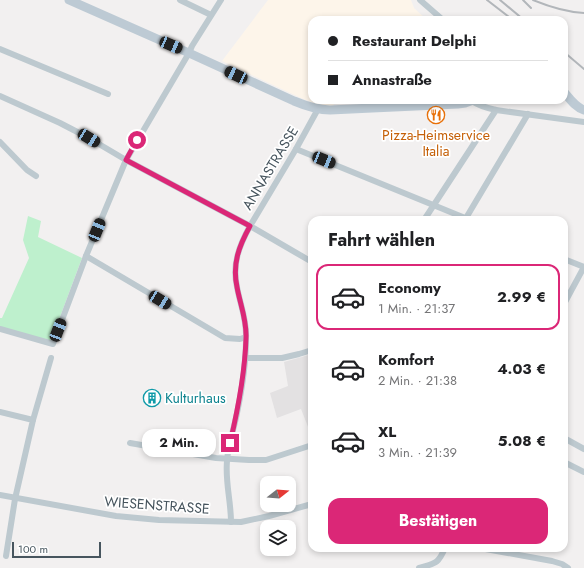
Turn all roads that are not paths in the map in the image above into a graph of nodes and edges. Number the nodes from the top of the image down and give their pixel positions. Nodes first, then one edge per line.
1 (69, 0) edge
2 (180, 0) edge
3 (221, 0) edge
4 (420, 0) edge
5 (211, 15) junction
6 (438, 16) edge
7 (0, 49) edge
8 (189, 53) junction
9 (108, 94) dead end
10 (0, 96) edge
11 (568, 97) edge
12 (458, 104) edge
13 (476, 104) edge
14 (318, 109) junction
15 (496, 110) junction
16 (584, 110) edge
17 (528, 114) junction
18 (584, 122) edge
19 (0, 142) edge
20 (296, 149) junction
21 (126, 160) junction
22 (36, 176) dead end
23 (434, 205) junction
24 (427, 216) edge
25 (461, 216) edge
26 (470, 216) edge
27 (250, 226) junction
28 (86, 256) junction
29 (308, 260) edge
30 (568, 261) edge
31 (584, 267) edge
32 (568, 297) edge
33 (0, 329) edge
34 (246, 337) junction
35 (308, 351) edge
36 (51, 358) dead end
37 (245, 358) junction
38 (0, 412) edge
39 (33, 420) junction
40 (568, 440) edge
41 (130, 443) dead end
42 (308, 446) edge
43 (584, 448) edge
44 (227, 459) junction
45 (568, 464) edge
46 (584, 472) edge
47 (0, 496) edge
48 (15, 499) junction
49 (308, 505) edge
50 (231, 522) junction
51 (443, 552) edge
52 (502, 552) edge
53 (6, 556) dead end
54 (419, 568) edge
55 (568, 568) edge

1 - 8 main road
2 - 5 street
3 - 5 street
4 - 6 street
5 - 8 street
7 - 9 street
8 - 14 main road
8 - 21 street
10 - 21 street
11 - 16 main road
12 - 14 main road
13 - 15 street
14 - 20 street, ANNASTRASSE
15 - 17 street
15 - 23 street
17 - 18 street
17 - 26 street
19 - 22 street
20 - 23 street
20 - 27 street, ANNASTRASSE
21 - 27 street
21 - 28 street
23 - 24 street
23 - 25 street
27 - 29 street
27 - 34 street, ANNASTRASSE
28 - 33 street
28 - 34 street
30 - 31 street
31 - 32 street
34 - 37 street, ANNASTRASSE
35 - 37 street
36 - 39 street
37 - 44 street, ANNASTRASSE
38 - 39 street
39 - 48 street
40 - 43 street
41 - 44 street
42 - 44 street
44 - 50 street, ANNASTRASSE
45 - 46 street
47 - 48 street, WIESENSTRASSE
48 - 50 street, WIESENSTRASSE
48 - 53 street
49 - 50 street, WIESENSTRASSE
51 - 54 street
52 - 55 street

